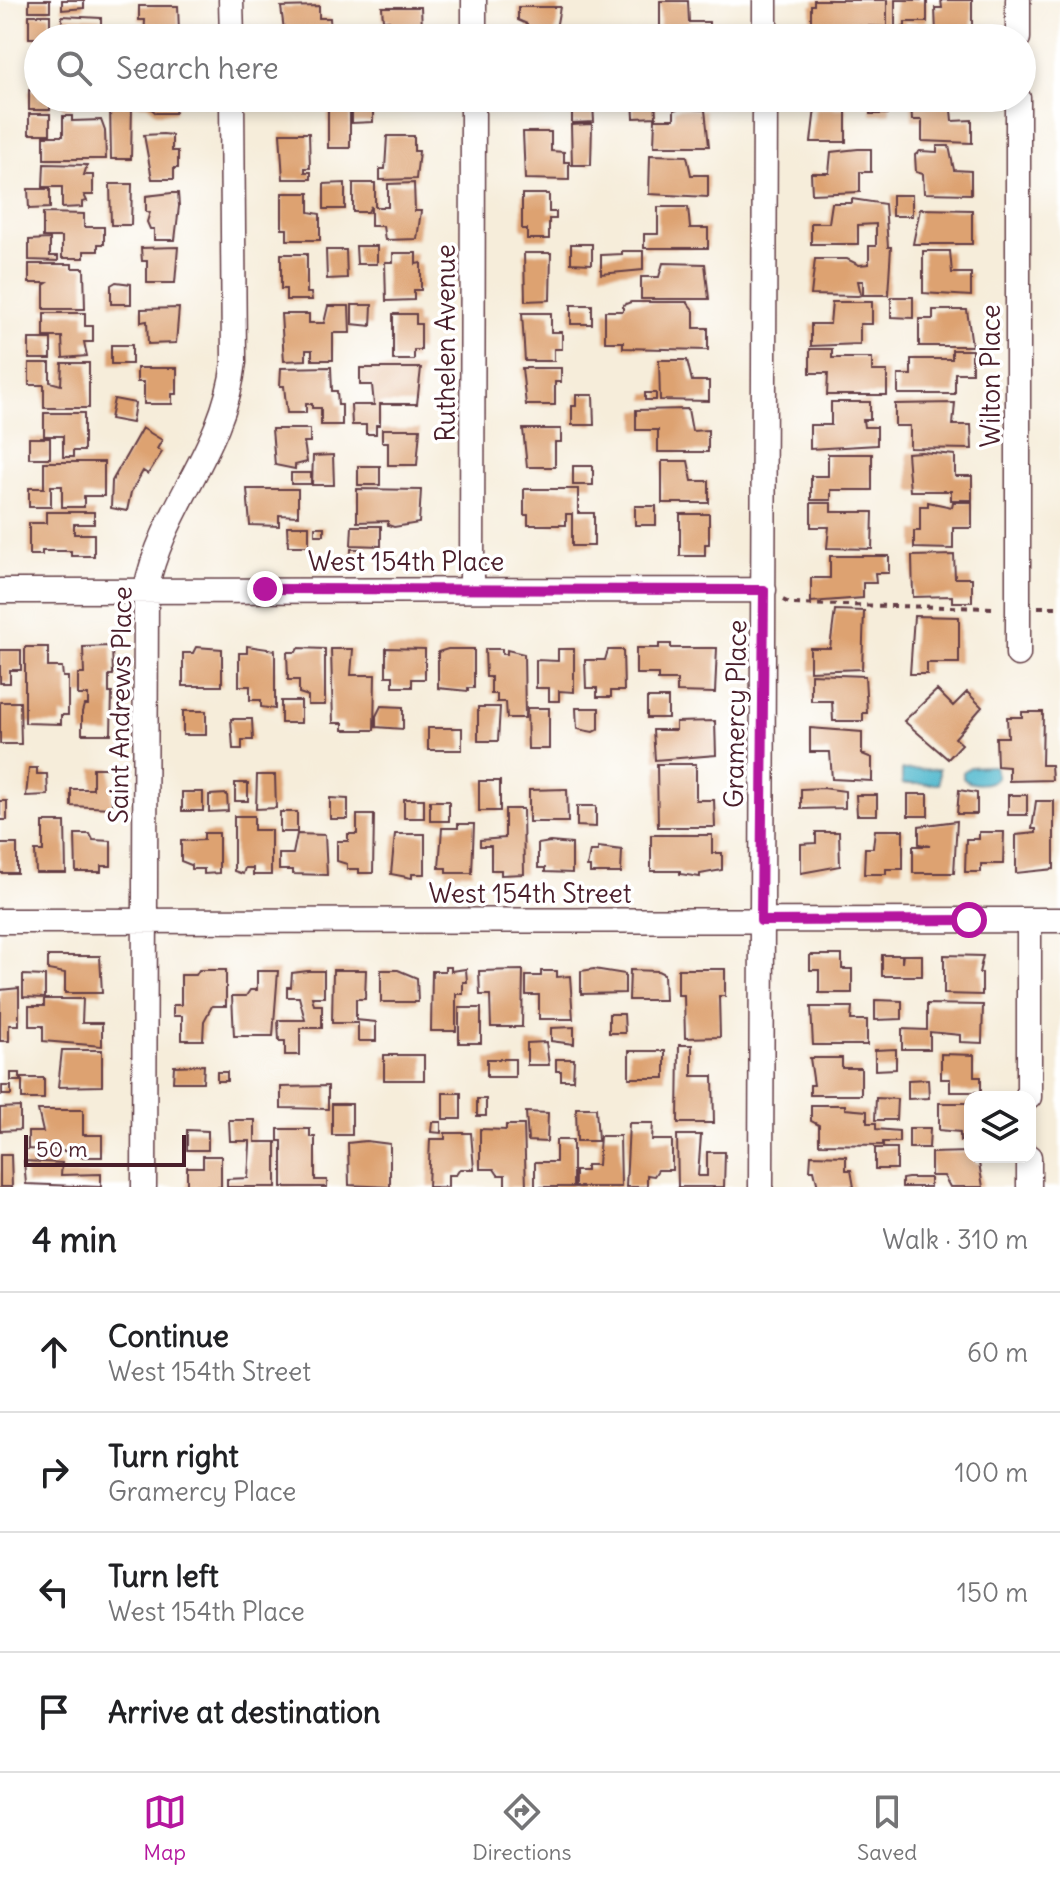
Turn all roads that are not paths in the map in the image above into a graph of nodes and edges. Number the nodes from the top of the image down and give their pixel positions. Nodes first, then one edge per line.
1 (231, 0) edge
2 (474, 0) edge
3 (765, 0) edge
4 (1018, 0) edge
5 (232, 24) edge
6 (474, 24) edge
7 (765, 24) edge
8 (1018, 24) edge
9 (232, 112) edge
10 (473, 112) edge
11 (765, 112) edge
12 (1018, 112) edge
13 (146, 589) junction
14 (472, 589) junction
15 (764, 590) junction
16 (0, 591) edge
17 (1018, 654) dead end
18 (1029, 920) junction
19 (1060, 920) edge
20 (0, 921) edge
21 (146, 921) junction
22 (761, 921) junction
23 (1029, 1091) edge
24 (1029, 1163) edge
25 (144, 1187) edge
26 (761, 1187) edge
27 (1029, 1187) edge

1 - 5 street
2 - 6 street
3 - 7 street
4 - 8 street
9 - 13 street, Saint Andrews Place
10 - 14 street, Ruthelen Avenue
11 - 15 street, Gramercy Place
12 - 17 street, Wilton Place
13 - 14 street, West 154th Place
13 - 16 street, West 154th Place
13 - 21 street, Saint Andrews Place
14 - 15 street, West 154th Place
15 - 22 street, Gramercy Place
18 - 19 street, West 154th Street
18 - 22 street, West 154th Street
18 - 23 street
20 - 21 street, West 154th Street
21 - 22 street, West 154th Street
21 - 25 street, Saint Andrews Place
22 - 26 street, Gramercy Place
24 - 27 street

